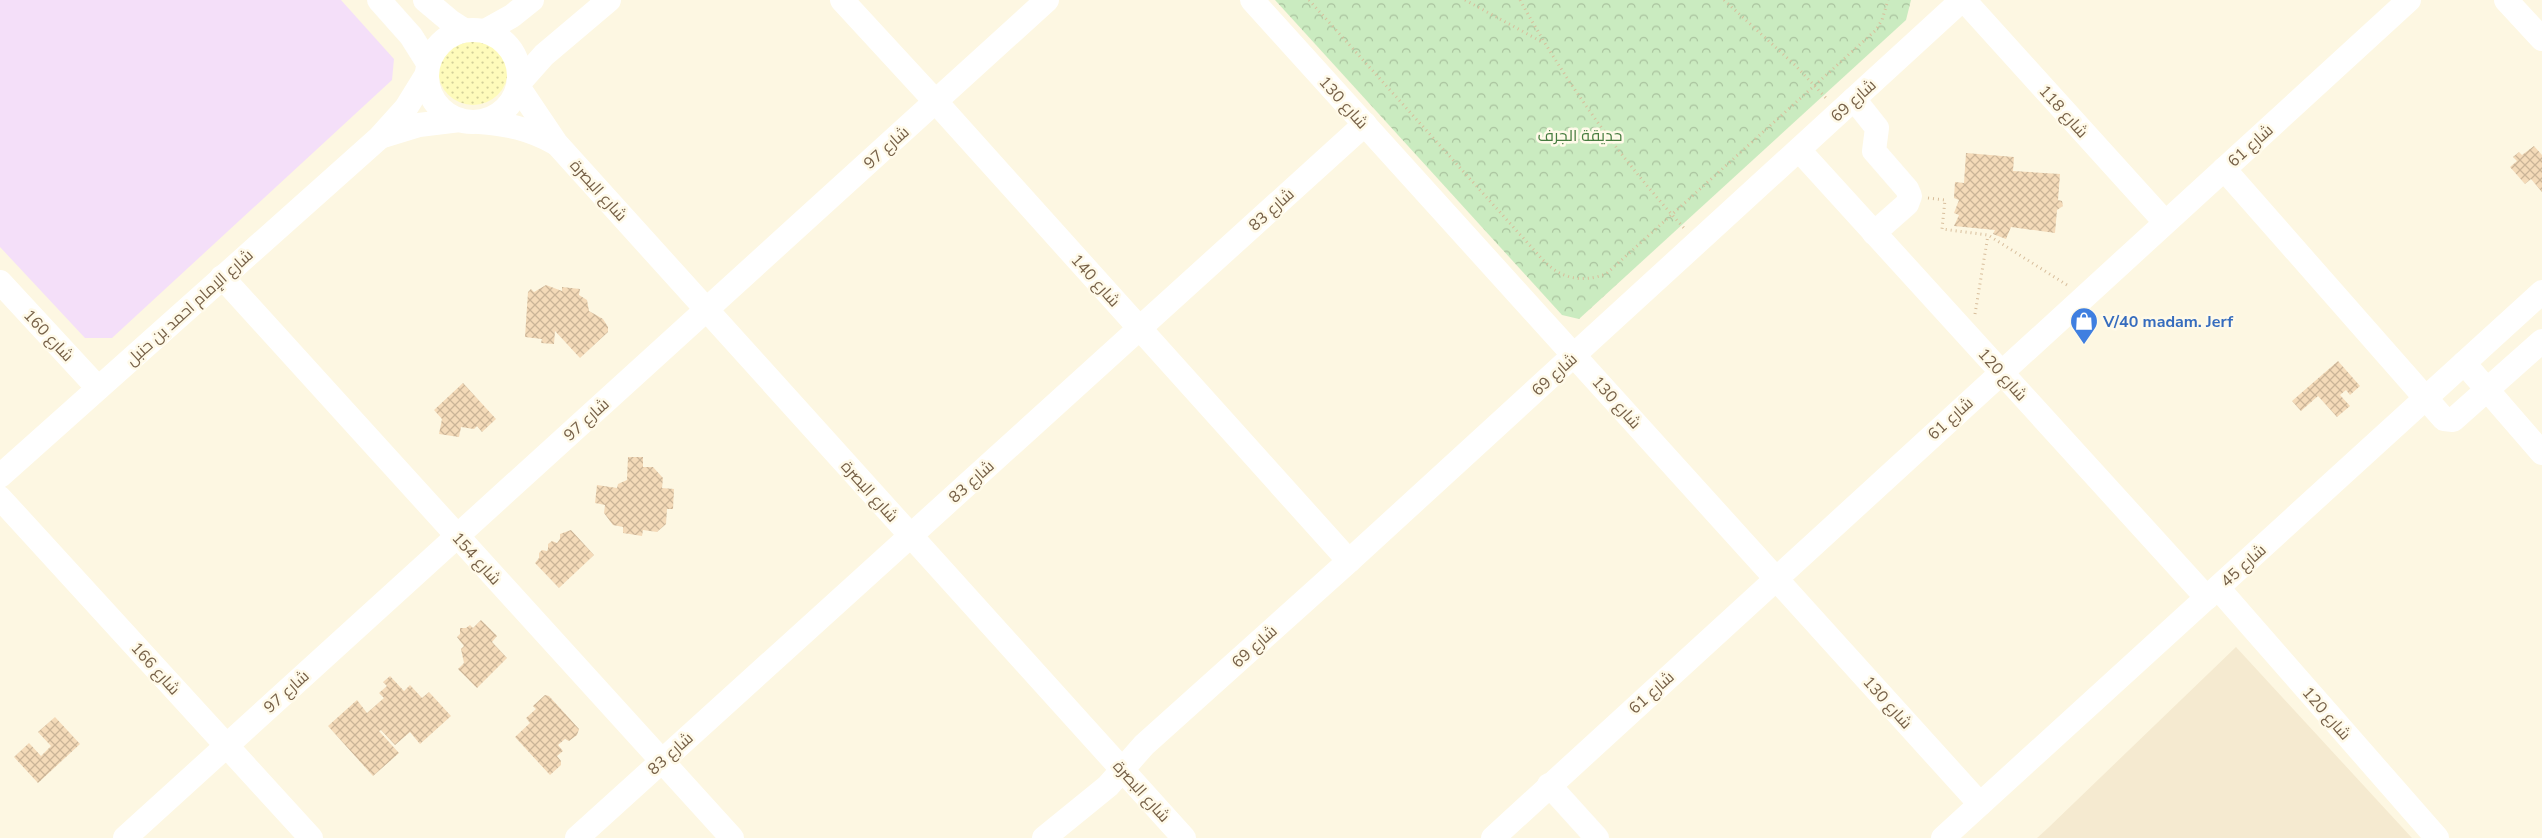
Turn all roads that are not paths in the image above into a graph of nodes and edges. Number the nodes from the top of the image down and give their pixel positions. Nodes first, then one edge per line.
1 (379, 0) edge
2 (425, 0) edge
3 (532, 0) edge
4 (609, 0) edge
5 (842, 0) edge
6 (1047, 0) edge
7 (1252, 0) edge
8 (1963, 0) edge
9 (2408, 0) edge
10 (2506, 0) edge
11 (475, 30) junction
12 (2542, 39) edge
13 (427, 69) junction
14 (519, 85) junction
15 (936, 102) junction
16 (1847, 106) junction
17 (469, 121) junction
18 (1364, 124) junction
19 (380, 138) junction
20 (556, 143) junction
21 (1799, 150) junction
22 (2224, 169) junction
23 (2165, 222) junction
24 (1874, 233) junction
25 (222, 278) junction
26 (0, 282) edge
27 (2542, 292) edge
28 (707, 310) junction
29 (2517, 313) junction
30 (1140, 328) junction
31 (2542, 341) edge
32 (1574, 355) junction
33 (2464, 363) junction
34 (2001, 372) junction
35 (98, 388) junction
36 (2487, 390) junction
37 (2426, 398) junction
38 (2542, 453) edge
39 (0, 476) edge
40 (0, 498) edge
41 (457, 536) junction
42 (911, 536) junction
43 (1349, 561) junction
44 (1776, 578) junction
45 (2212, 593) junction
46 (227, 746) junction
47 (662, 761) junction
48 (1119, 766) junction
49 (1549, 785) junction
50 (1980, 804) junction
51 (125, 838) edge
52 (311, 838) edge
53 (577, 838) edge
54 (732, 838) edge
55 (1035, 838) edge
56 (1044, 838) edge
57 (1184, 838) edge
58 (1493, 838) edge
59 (1597, 838) edge
60 (1943, 838) edge
61 (2437, 838) edge

1 - 13 street
2 - 11 street
3 - 11 street
4 - 14 street
5 - 15 street, شارع 140
6 - 15 street, شارع 97
7 - 18 street, شارع 130
8 - 16 street, شارع 69
8 - 23 street, شارع 118
9 - 22 street, شارع 61
10 - 12 street
11 - 13 street
11 - 14 street
13 - 17 street
13 - 19 street, شارع الإمام احمد بن حنبل
14 - 17 street
14 - 20 street, شارع البصرة
15 - 28 street, شارع 97
15 - 30 street, شارع 140
16 - 21 street, شارع 69
16 - 24 street
17 - 19 street, شارع الإمام احمد بن حنبل
17 - 20 street, شارع البصرة
18 - 30 street, شارع 83
18 - 32 street, شارع 130
19 - 25 street, شارع الإمام احمد بن حنبل
20 - 28 street, شارع البصرة
21 - 24 street, شارع 120
21 - 32 street, شارع 69
22 - 23 street, شارع 61
22 - 37 street
23 - 34 street, شارع 61
24 - 34 street, شارع 120
25 - 35 street, شارع الإمام احمد بن حنبل
25 - 41 street, شارع 154
26 - 35 street, شارع 160
27 - 29 street, شارع 45
28 - 41 street, شارع 97
28 - 42 street, شارع البصرة
29 - 31 street
29 - 33 street, شارع 45
30 - 42 street, شارع 83
30 - 43 street, شارع 140
31 - 36 street
32 - 43 street, شارع 69
32 - 44 street, شارع 130
33 - 36 street
33 - 37 street, شارع 45
34 - 44 street, شارع 61
34 - 45 street, شارع 120
35 - 39 street, شارع الإمام احمد بن حنبل
36 - 37 street
36 - 38 street
37 - 45 street, شارع 45
40 - 46 street, شارع 166
41 - 46 street, شارع 97
41 - 47 street, شارع 154
42 - 47 street, شارع 83
42 - 48 street, شارع البصرة
43 - 48 street, شارع 69
44 - 49 street, شارع 61
44 - 50 street, شارع 130
45 - 50 street, شارع 45
45 - 61 street, شارع 120
46 - 51 street, شارع 97
46 - 52 street, شارع 166
47 - 53 street, شارع 83
47 - 54 street, شارع 154
48 - 55 street, شارع 69
48 - 56 street, شارع 69
48 - 57 street, شارع البصرة
49 - 58 street, شارع 61
49 - 59 street
50 - 60 street, شارع 45

